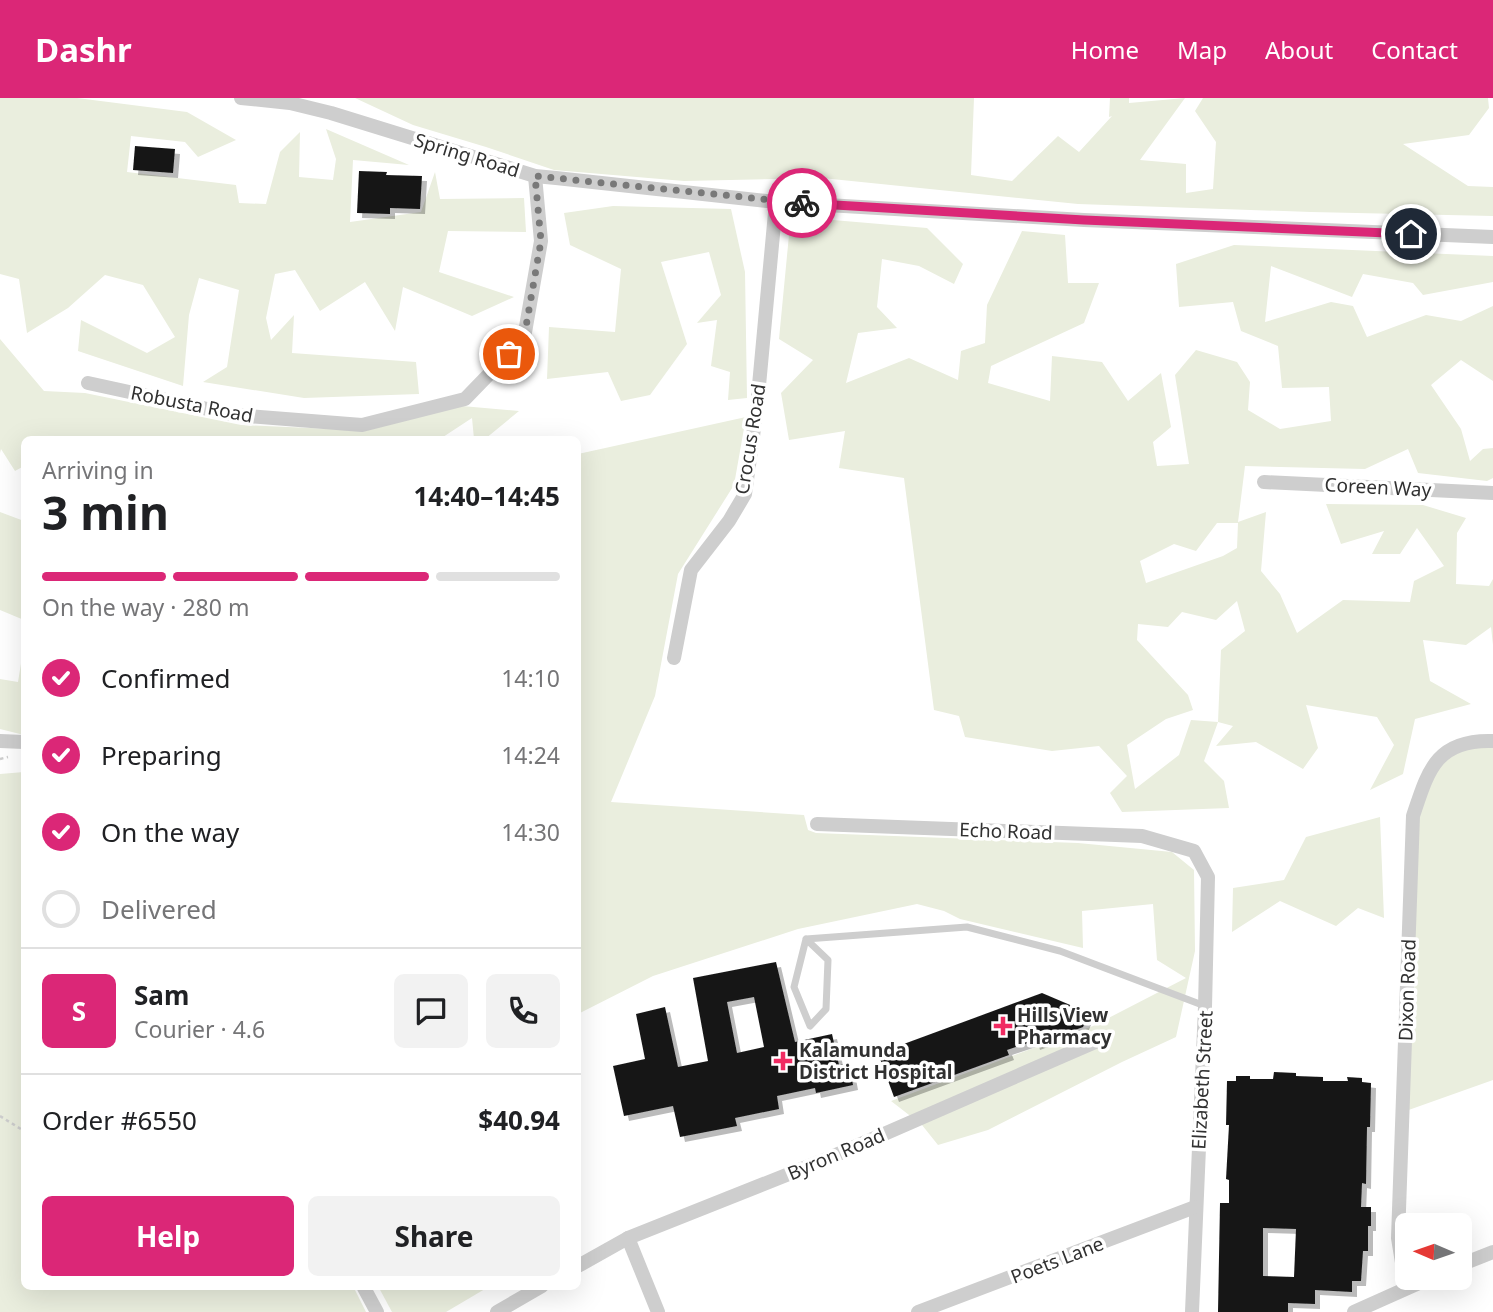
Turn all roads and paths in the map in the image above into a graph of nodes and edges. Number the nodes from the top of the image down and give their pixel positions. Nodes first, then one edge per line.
1 (241, 98) edge
2 (535, 176) junction
3 (776, 202) junction
4 (1493, 237) edge
5 (88, 383) dead end
6 (1264, 482) dead end
7 (1493, 493) edge
8 (674, 658) dead end
9 (0, 741) edge
10 (1493, 741) edge
11 (21, 742) edge
12 (817, 824) dead end
13 (1194, 851) joint
14 (806, 939) junction
15 (1205, 1007) junction
16 (1095, 1042) dead end
17 (0, 1116) edge
18 (21, 1129) edge
19 (1195, 1207) junction
20 (1399, 1213) edge
21 (628, 1238) junction
22 (1493, 1252) edge
23 (1472, 1260) edge
24 (581, 1264) edge
25 (365, 1290) edge
26 (535, 1290) edge
27 (1400, 1290) edge
28 (377, 1312) edge
29 (497, 1312) edge
30 (657, 1312) edge
31 (918, 1312) edge
32 (1192, 1312) edge
33 (1354, 1312) edge

1 - 2 street, Spring Road
2 - 3 street, Spring Road
2 - 5 street, Robusta Road
3 - 4 street, Spring Road
3 - 8 street, Crocus Road
6 - 7 street, Coreen Way
9 - 11 street
10 - 20 street, Dixon Road
12 - 13 street, Echo Road
13 - 15 street, Elizabeth Street
14 - 14 lane
14 - 15 lane
15 - 19 street, Elizabeth Street
16 - 21 street, Byron Road
17 - 18 path
19 - 31 street, Poets Lane
19 - 32 street, Elizabeth Street
21 - 24 street, Byron Road
21 - 30 street
22 - 23 street
25 - 28 street
26 - 29 street
27 - 33 street

